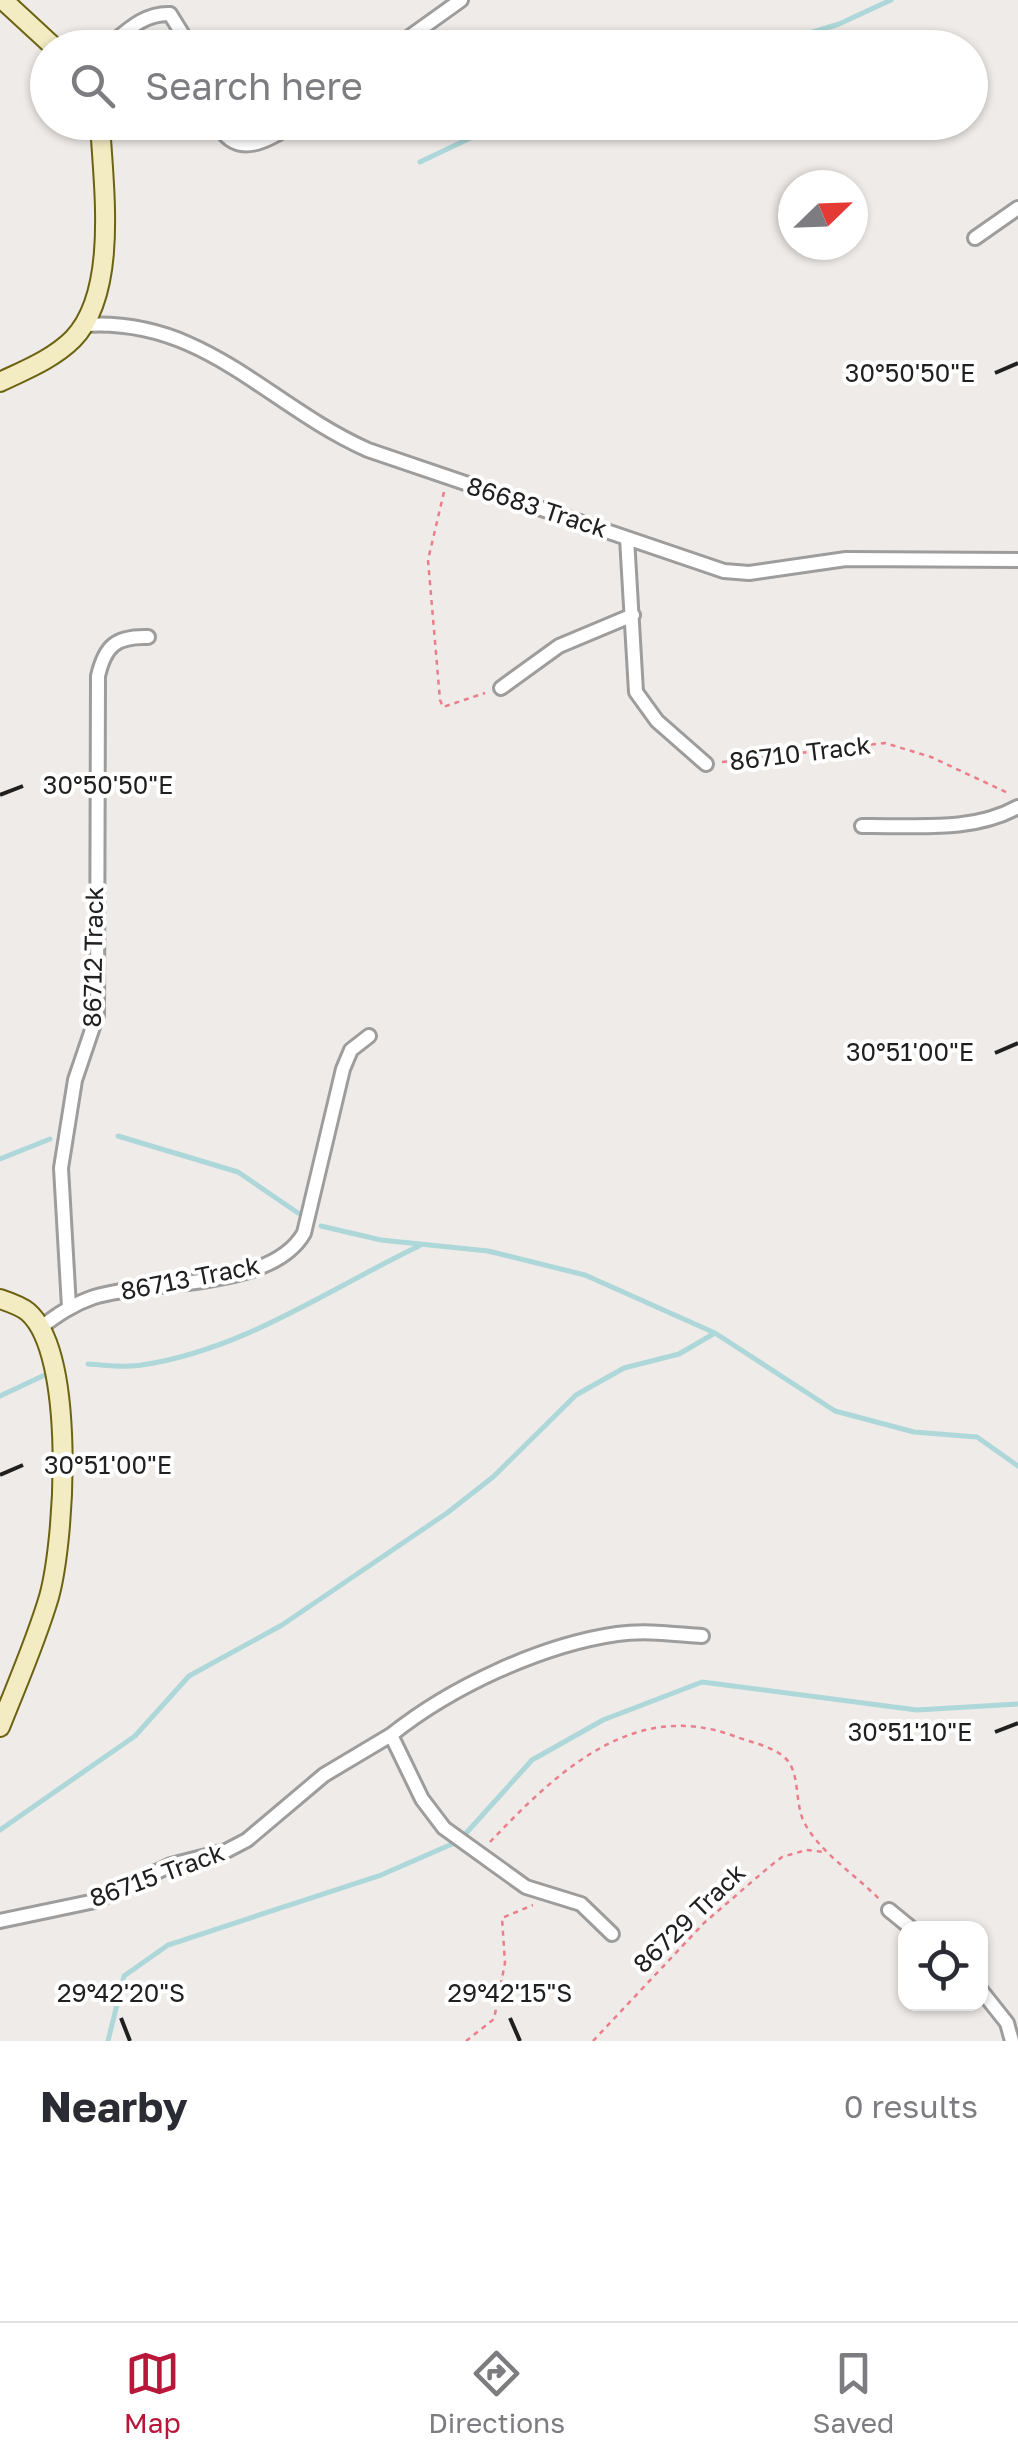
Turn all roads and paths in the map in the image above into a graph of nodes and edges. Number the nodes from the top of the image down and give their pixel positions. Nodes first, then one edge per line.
1 (2, 0) edge
2 (461, 0) edge
3 (172, 7) edge
4 (36, 30) edge
5 (128, 30) edge
6 (183, 30) edge
7 (419, 30) edge
8 (100, 140) edge
9 (229, 140) edge
10 (261, 140) edge
11 (1018, 208) edge
12 (975, 238) dead end
13 (86, 325) junction
14 (0, 382) edge
15 (448, 478) junction
16 (628, 538) junction
17 (1018, 560) edge
18 (633, 615) junction
19 (148, 637) dead end
20 (500, 688) joint
21 (706, 764) joint
22 (1018, 798) edge
23 (1018, 806) edge
24 (862, 826) dead end
25 (369, 1036) dead end
26 (0, 1299) edge
27 (69, 1306) junction
28 (40, 1328) junction
29 (702, 1636) dead end
30 (0, 1727) edge
31 (392, 1734) junction
32 (826, 1852) junction
33 (479, 1854) junction
34 (539, 1904) dead end
35 (890, 1910) joint
36 (0, 1921) edge
37 (903, 1921) edge
38 (612, 1934) dead end
39 (988, 1999) edge
40 (466, 2041) edge
41 (593, 2041) edge
42 (1012, 2041) edge

1 - 4 street
2 - 7 street
3 - 5 street
3 - 6 street
8 - 13 street
9 - 10 street
11 - 12 street
13 - 14 street
13 - 15 street, 86683 Track
15 - 16 street, 86683 Track
15 - 20 path
16 - 17 street, 86683 Track
16 - 18 street, 86710 Track
18 - 20 street
18 - 21 street, 86710 Track
19 - 27 street, 86712 Track
21 - 22 path, 86710 Track
23 - 24 street
25 - 27 street, 86713 Track
26 - 28 street
27 - 28 street, 86713 Track
28 - 30 street
29 - 31 street, 86715 Track
31 - 33 street
31 - 36 street, 86715 Track
32 - 33 path
32 - 35 path
32 - 41 path, 86729 Track
33 - 38 street
34 - 40 path
35 - 37 street
39 - 42 street

